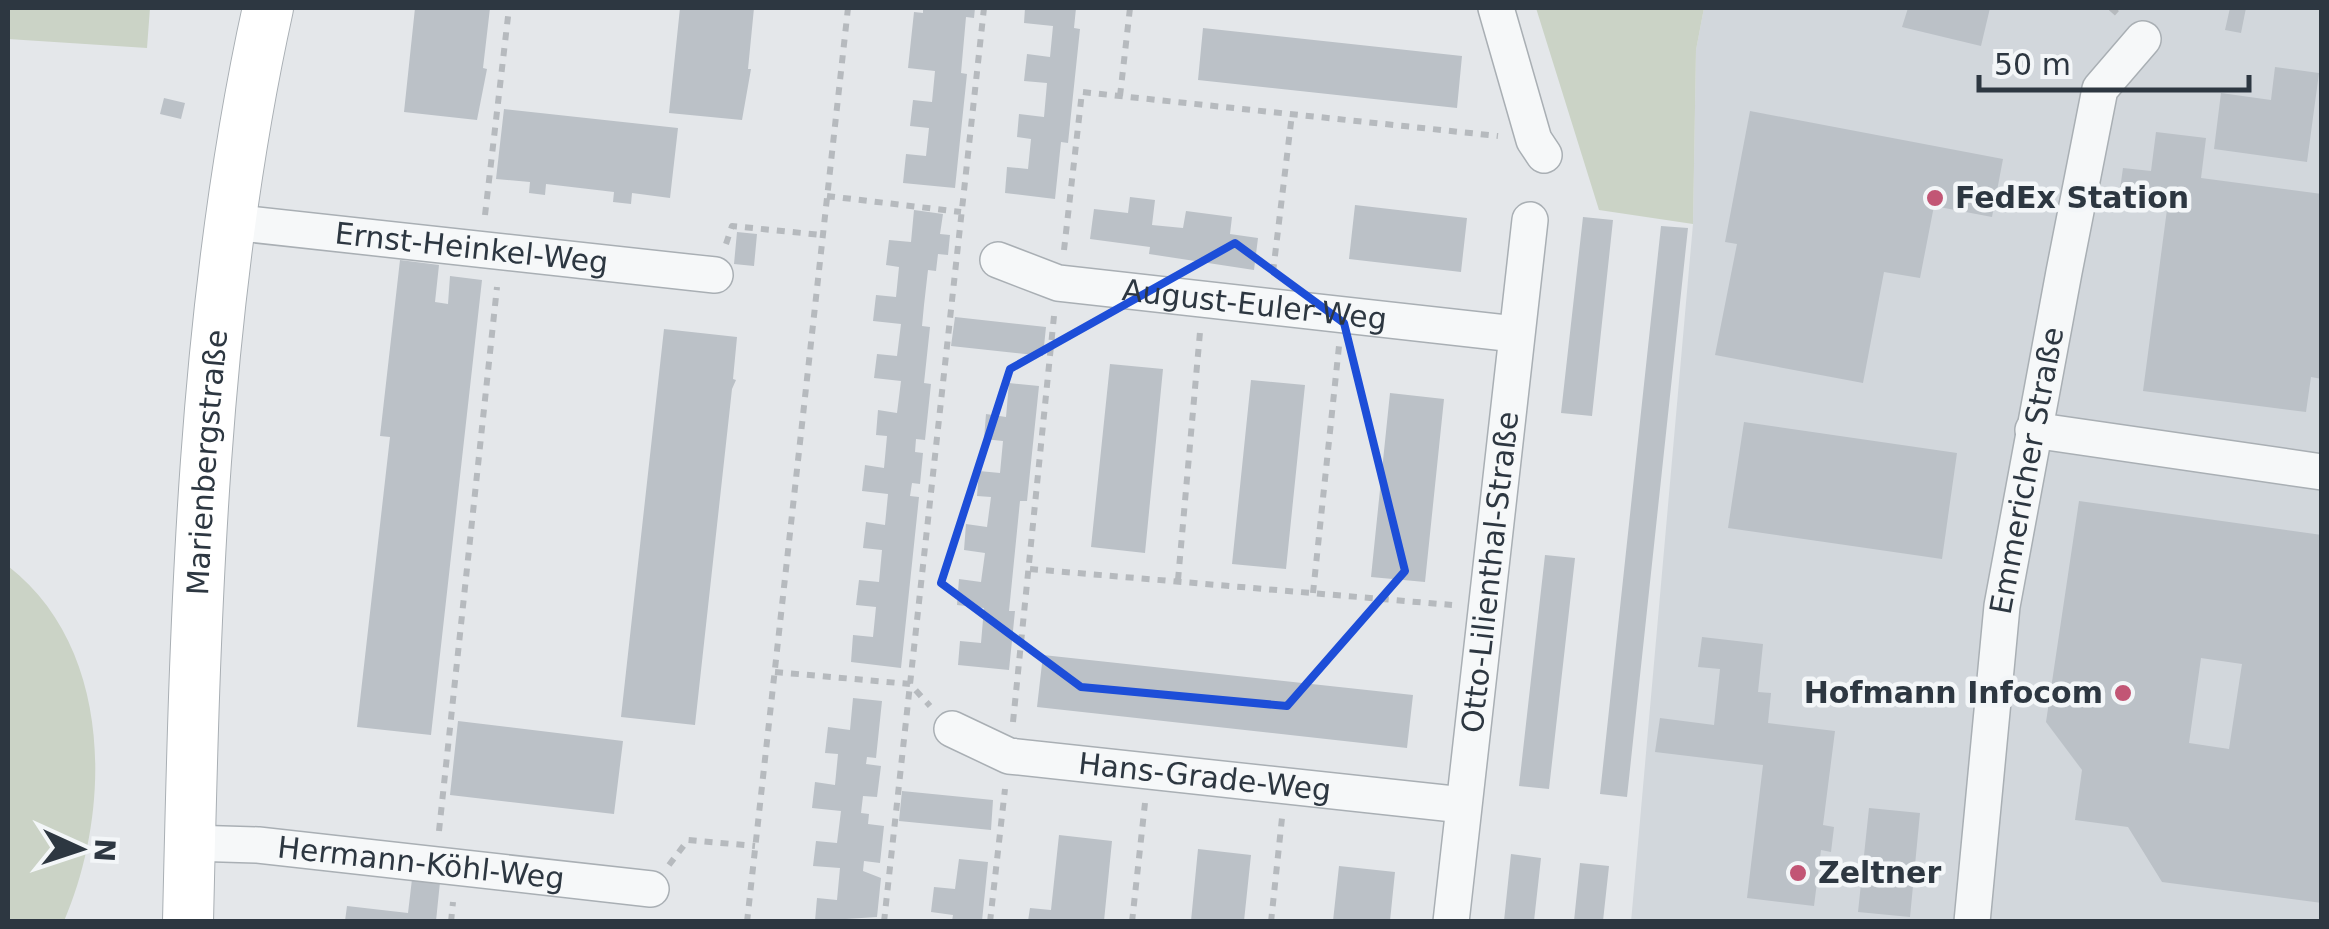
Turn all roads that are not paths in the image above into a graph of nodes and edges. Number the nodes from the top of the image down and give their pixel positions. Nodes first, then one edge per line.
1 (268, 8) edge
2 (1496, 8) edge
3 (2143, 39) dead end
4 (1539, 147) road end
5 (1530, 220) dead end
6 (231, 222) junction
7 (998, 260) dead end
8 (715, 275) road end
9 (1515, 334) junction
10 (2034, 430) junction
11 (2322, 472) edge
12 (952, 729) road end
13 (1463, 805) junction
14 (190, 843) junction
15 (651, 888) road end
16 (188, 922) edge
17 (1450, 922) edge
18 (1972, 922) edge

1 - 6 main road, Marienbergstraße
2 - 4 street
3 - 10 street, Emmericher Straße
5 - 9 street, Otto-Lilienthal-Straße
6 - 8 street, Ernst-Heinkel-Weg
6 - 14 main road, Marienbergstraße
7 - 9 street, August-Euler-Weg
9 - 13 street, Otto-Lilienthal-Straße
10 - 11 street
10 - 18 street, Emmericher Straße
12 - 13 street, Hans-Grade-Weg
13 - 17 street, Otto-Lilienthal-Straße
14 - 15 street, Hermann-Köhl-Weg
14 - 16 main road, Marienbergstraße

